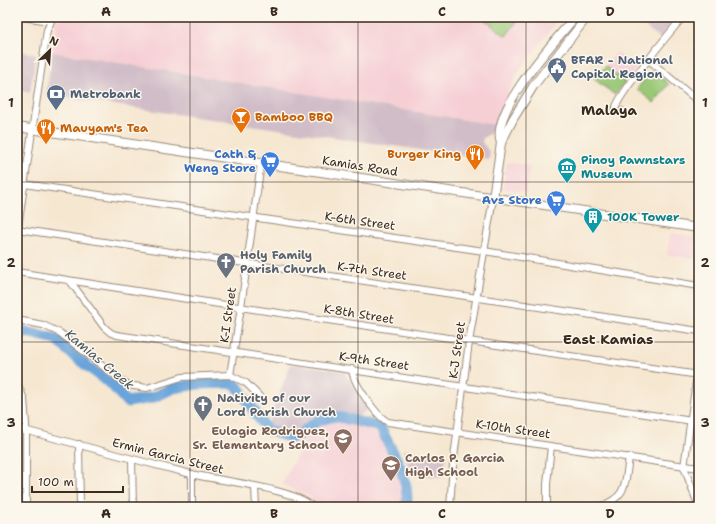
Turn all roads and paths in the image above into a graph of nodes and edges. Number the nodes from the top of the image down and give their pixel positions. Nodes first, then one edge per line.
1 (23, 17) edge
2 (575, 17) edge
3 (587, 17) edge
4 (682, 17) edge
5 (52, 19) edge
6 (649, 60) junction
7 (699, 102) edge
8 (616, 107) dead end
9 (17, 127) edge
10 (32, 129) junction
11 (501, 143) junction
12 (261, 163) junction
13 (17, 183) edge
14 (24, 184) junction
15 (493, 198) junction
16 (254, 216) junction
17 (699, 228) edge
18 (17, 231) edge
19 (484, 250) junction
20 (246, 264) junction
21 (17, 272) edge
22 (70, 281) junction
23 (699, 286) edge
24 (476, 297) junction
25 (241, 308) junction
26 (17, 320) edge
27 (699, 331) edge
28 (469, 342) junction
29 (234, 351) junction
30 (699, 360) edge
31 (352, 369) junction
32 (698, 375) edge
33 (230, 376) junction
34 (17, 383) edge
35 (464, 386) junction
36 (261, 398) dead end
37 (690, 421) junction
38 (699, 422) edge
39 (17, 428) edge
40 (25, 430) junction
41 (457, 433) junction
42 (80, 444) junction
43 (551, 446) junction
44 (629, 457) junction
45 (132, 459) junction
46 (684, 467) junction
47 (699, 468) edge
48 (192, 474) junction
49 (256, 487) junction
50 (26, 507) edge
51 (80, 507) edge
52 (133, 507) edge
53 (192, 507) edge
54 (256, 507) edge
55 (313, 507) edge
56 (450, 507) edge
57 (547, 507) edge
58 (598, 507) edge
59 (699, 507) edge

1 - 5 street
2 - 11 main road
3 - 11 main road
4 - 6 street
5 - 10 street
6 - 7 street
6 - 8 street
9 - 10 main road, Kamias Road
10 - 12 main road, Kamias Road
10 - 14 street
11 - 15 main road
12 - 15 main road, Kamias Road
12 - 16 street, K-I Street
13 - 14 street, K-6th Street
14 - 16 street, K-6th Street
14 - 18 street
15 - 17 main road, Kamias Road
15 - 19 street, K-J Street
16 - 19 street, K-6th Street
16 - 20 street, K-I Street
18 - 20 street, K-7th Street
19 - 23 street, K-6th Street
19 - 24 street, K-J Street
20 - 24 street, K-7th Street
20 - 25 street, K-I Street
21 - 22 street, K-8th Street
22 - 25 street, K-8th Street
22 - 29 street, K-9th Street
24 - 27 street, K-7th Street
24 - 28 street, K-J Street
25 - 28 street, K-8th Street
25 - 29 street, K-I Street
26 - 33 street
28 - 32 street, K-8th Street
28 - 35 street, K-J Street
29 - 31 street, K-9th Street
29 - 33 street, K-I Street
30 - 32 street
31 - 35 street, K-9th Street
31 - 41 street, K-10th Street
32 - 37 street
33 - 36 street
34 - 40 street
35 - 37 street, K-9th Street
35 - 41 street, K-J Street
37 - 38 street, K-9th Street
37 - 46 street
39 - 40 street, Ermin Garcia Street
40 - 42 street, Ermin Garcia Street
40 - 50 street
41 - 43 street, K-10th Street
41 - 56 street, K-J Street
42 - 45 street, Ermin Garcia Street
42 - 51 street
43 - 44 street, K-10th Street
43 - 57 street
44 - 46 street, K-10th Street
44 - 58 street
45 - 48 street, Ermin Garcia Street
45 - 52 street
46 - 47 street, K-10th Street
46 - 59 street
48 - 49 street, Ermin Garcia Street
48 - 53 street
49 - 54 street
49 - 55 street, Ermin Garcia Street

